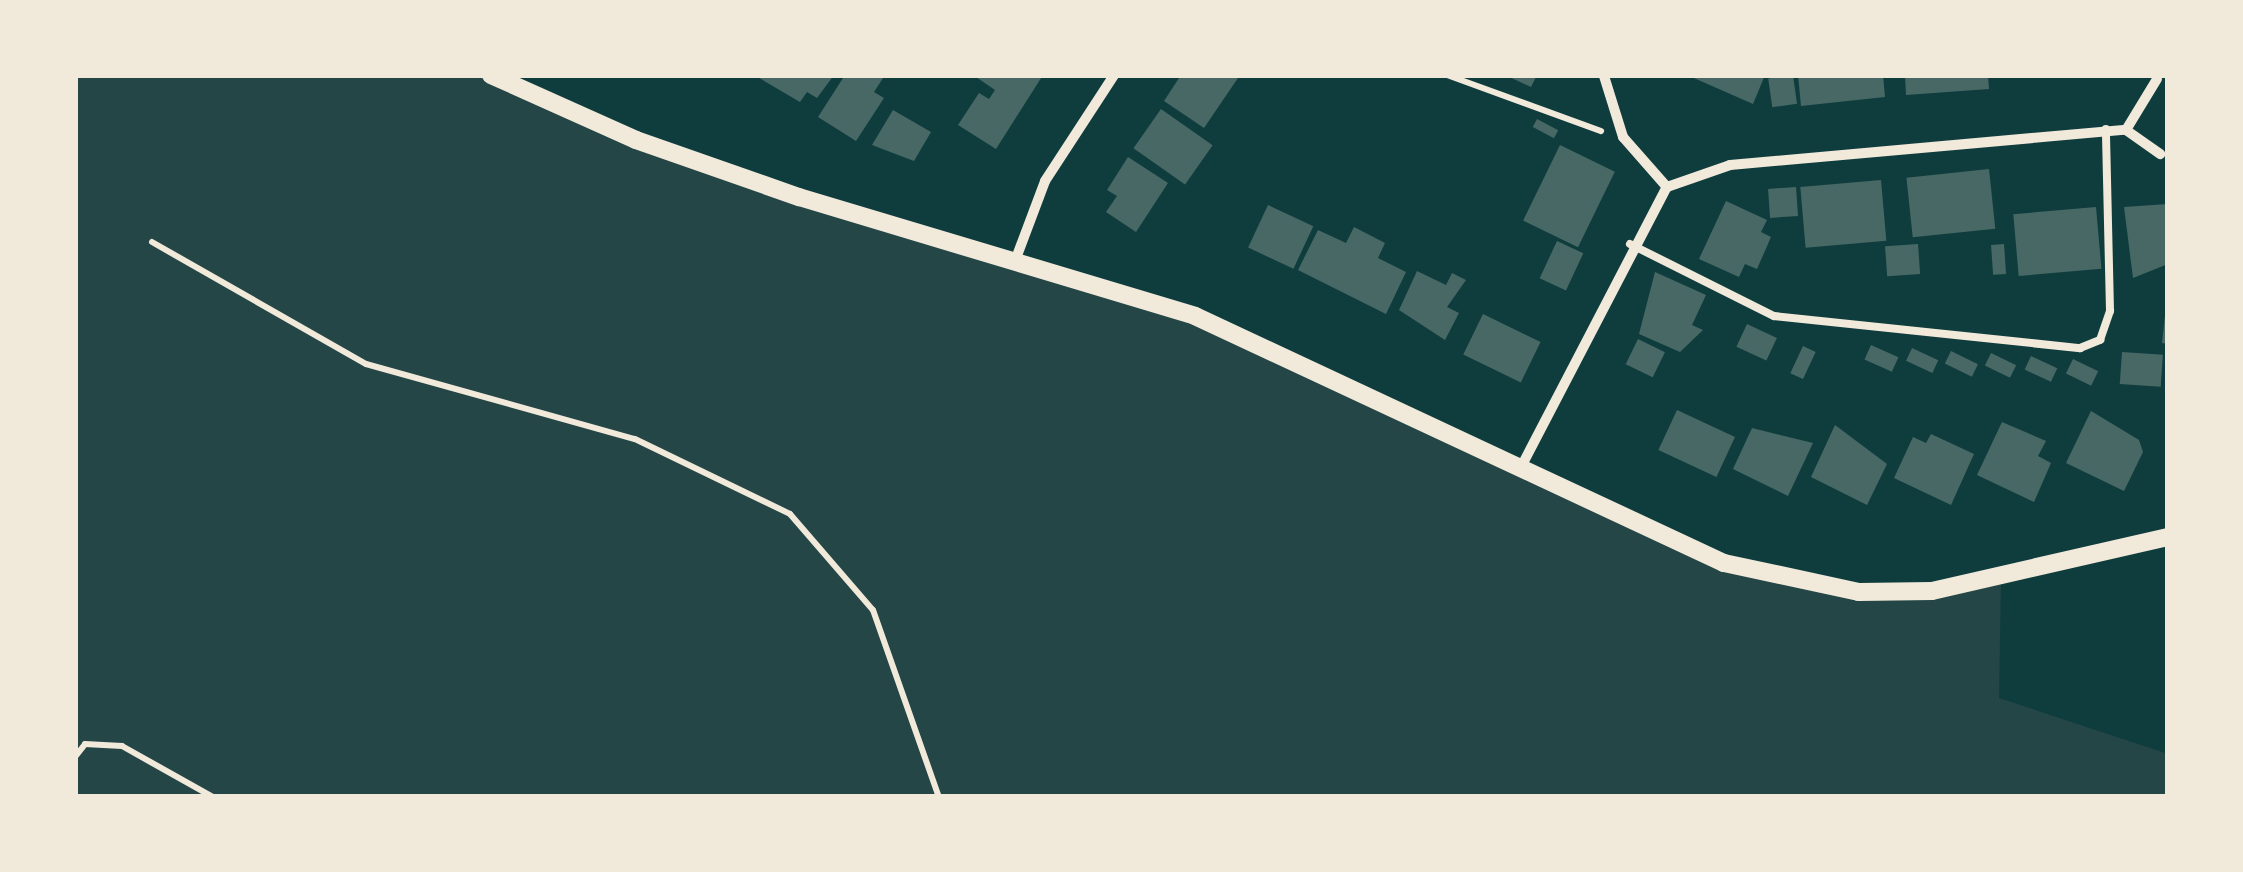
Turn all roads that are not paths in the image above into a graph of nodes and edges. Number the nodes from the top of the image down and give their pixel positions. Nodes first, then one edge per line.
1 (491, 75) edge
2 (1114, 75) edge
3 (1604, 76) edge
4 (2157, 79) dead end
5 (2106, 128) junction
6 (2126, 130) junction
7 (2160, 154) dead end
8 (1667, 187) junction
9 (1630, 244) junction
10 (1014, 261) junction
11 (1520, 468) junction
12 (2168, 538) edge

1 - 10 street
2 - 10 street
3 - 8 street
4 - 6 street
5 - 6 street
5 - 8 street
5 - 9 lane
6 - 7 street
8 - 9 street
9 - 11 street
10 - 11 street
11 - 12 street

